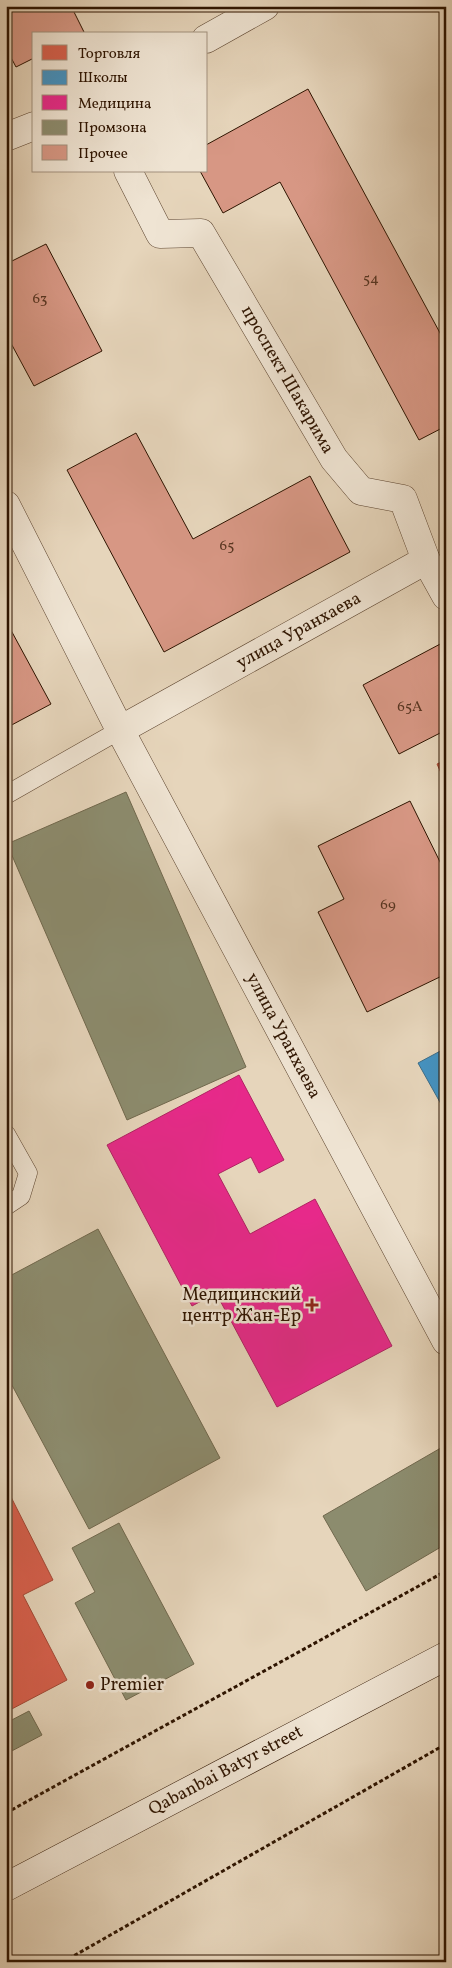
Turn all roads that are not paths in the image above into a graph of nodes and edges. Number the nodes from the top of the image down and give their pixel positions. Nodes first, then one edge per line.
1 (265, 6) edge
2 (208, 38) edge
3 (32, 127) edge
4 (6, 137) edge
5 (129, 172) edge
6 (6, 505) edge
7 (426, 560) junction
8 (446, 596) edge
9 (120, 730) junction
10 (6, 795) edge
11 (6, 1134) edge
12 (6, 1206) edge
13 (445, 1337) edge
14 (446, 1656) edge
15 (6, 1886) edge

1 - 2 street
3 - 4 street
5 - 7 street, проспект Шакарима
6 - 9 street, улица Уранхаева
7 - 8 street, проспект Шакарима
7 - 9 street, улица Уранхаева
9 - 10 lane
9 - 13 street, улица Уранхаева
11 - 12 lane
14 - 15 street, Qabanbai Batyr street

